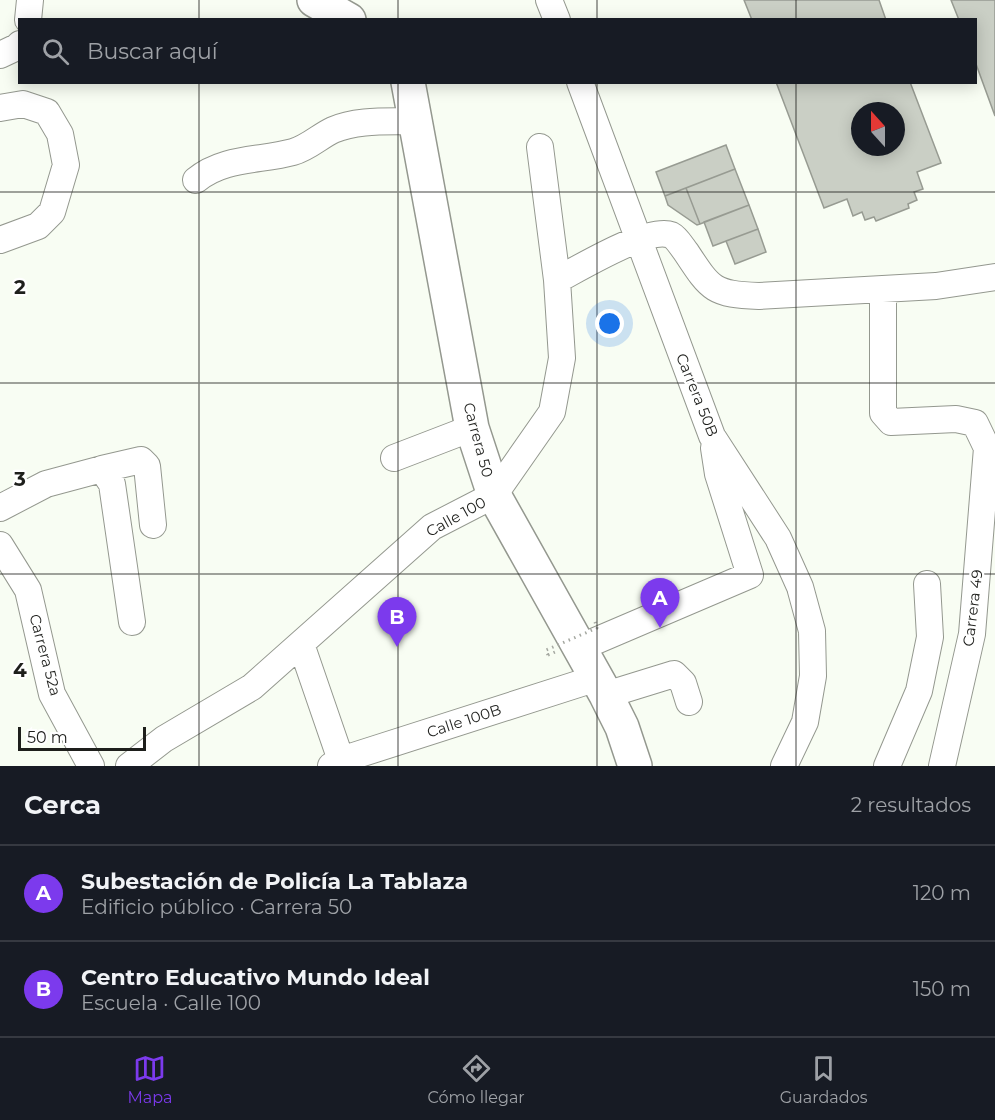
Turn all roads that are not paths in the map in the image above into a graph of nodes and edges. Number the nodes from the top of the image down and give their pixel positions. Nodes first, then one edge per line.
1 (30, 0) edge
2 (314, 0) edge
3 (549, 0) edge
4 (28, 18) edge
5 (346, 18) edge
6 (556, 18) edge
7 (18, 46) edge
8 (0, 55) edge
9 (408, 84) edge
10 (581, 84) edge
11 (0, 108) edge
12 (417, 121) junction
13 (540, 147) dead end
14 (196, 180) dead end
15 (638, 239) junction
16 (0, 240) edge
17 (995, 278) edge
18 (556, 280) junction
19 (883, 289) junction
20 (472, 428) junction
21 (712, 436) junction
22 (394, 458) dead end
23 (102, 469) junction
24 (494, 495) junction
25 (0, 508) edge
26 (0, 513) edge
27 (0, 522) edge
28 (153, 525) dead end
29 (0, 545) edge
30 (927, 584) dead end
31 (132, 622) dead end
32 (574, 642) junction
33 (301, 644) junction
34 (602, 687) junction
35 (919, 692) junction
36 (958, 695) junction
37 (689, 702) dead end
38 (136, 764) edge
39 (339, 764) edge
40 (91, 766) edge
41 (635, 766) edge
42 (784, 766) edge
43 (887, 766) edge
44 (942, 766) edge

1 - 4 street
2 - 5 main road
3 - 6 street
7 - 8 street
9 - 12 main road, Carrera 50
10 - 15 street, Carrera 50B
11 - 16 street
12 - 14 street
12 - 20 main road, Carrera 50
13 - 18 street, Calle 100
15 - 18 street
15 - 19 street
15 - 21 street, Carrera 50B
17 - 19 street
18 - 24 street, Calle 100
19 - 36 street, Carrera 49
20 - 22 street
20 - 24 main road, Carrera 50
21 - 32 street
21 - 42 street, Carrera 50B
23 - 25 street
23 - 28 street
23 - 31 street
24 - 32 main road, Carrera 50
24 - 33 street, Calle 100
26 - 27 street
29 - 40 street, Carrera 52a
30 - 35 street
32 - 34 main road, Carrera 50
33 - 38 street, Calle 100
33 - 39 street
34 - 37 street, Calle 100B
34 - 39 street, Calle 100B
34 - 41 main road, Carrera 50
35 - 36 street
35 - 43 street
36 - 44 street, Carrera 49

